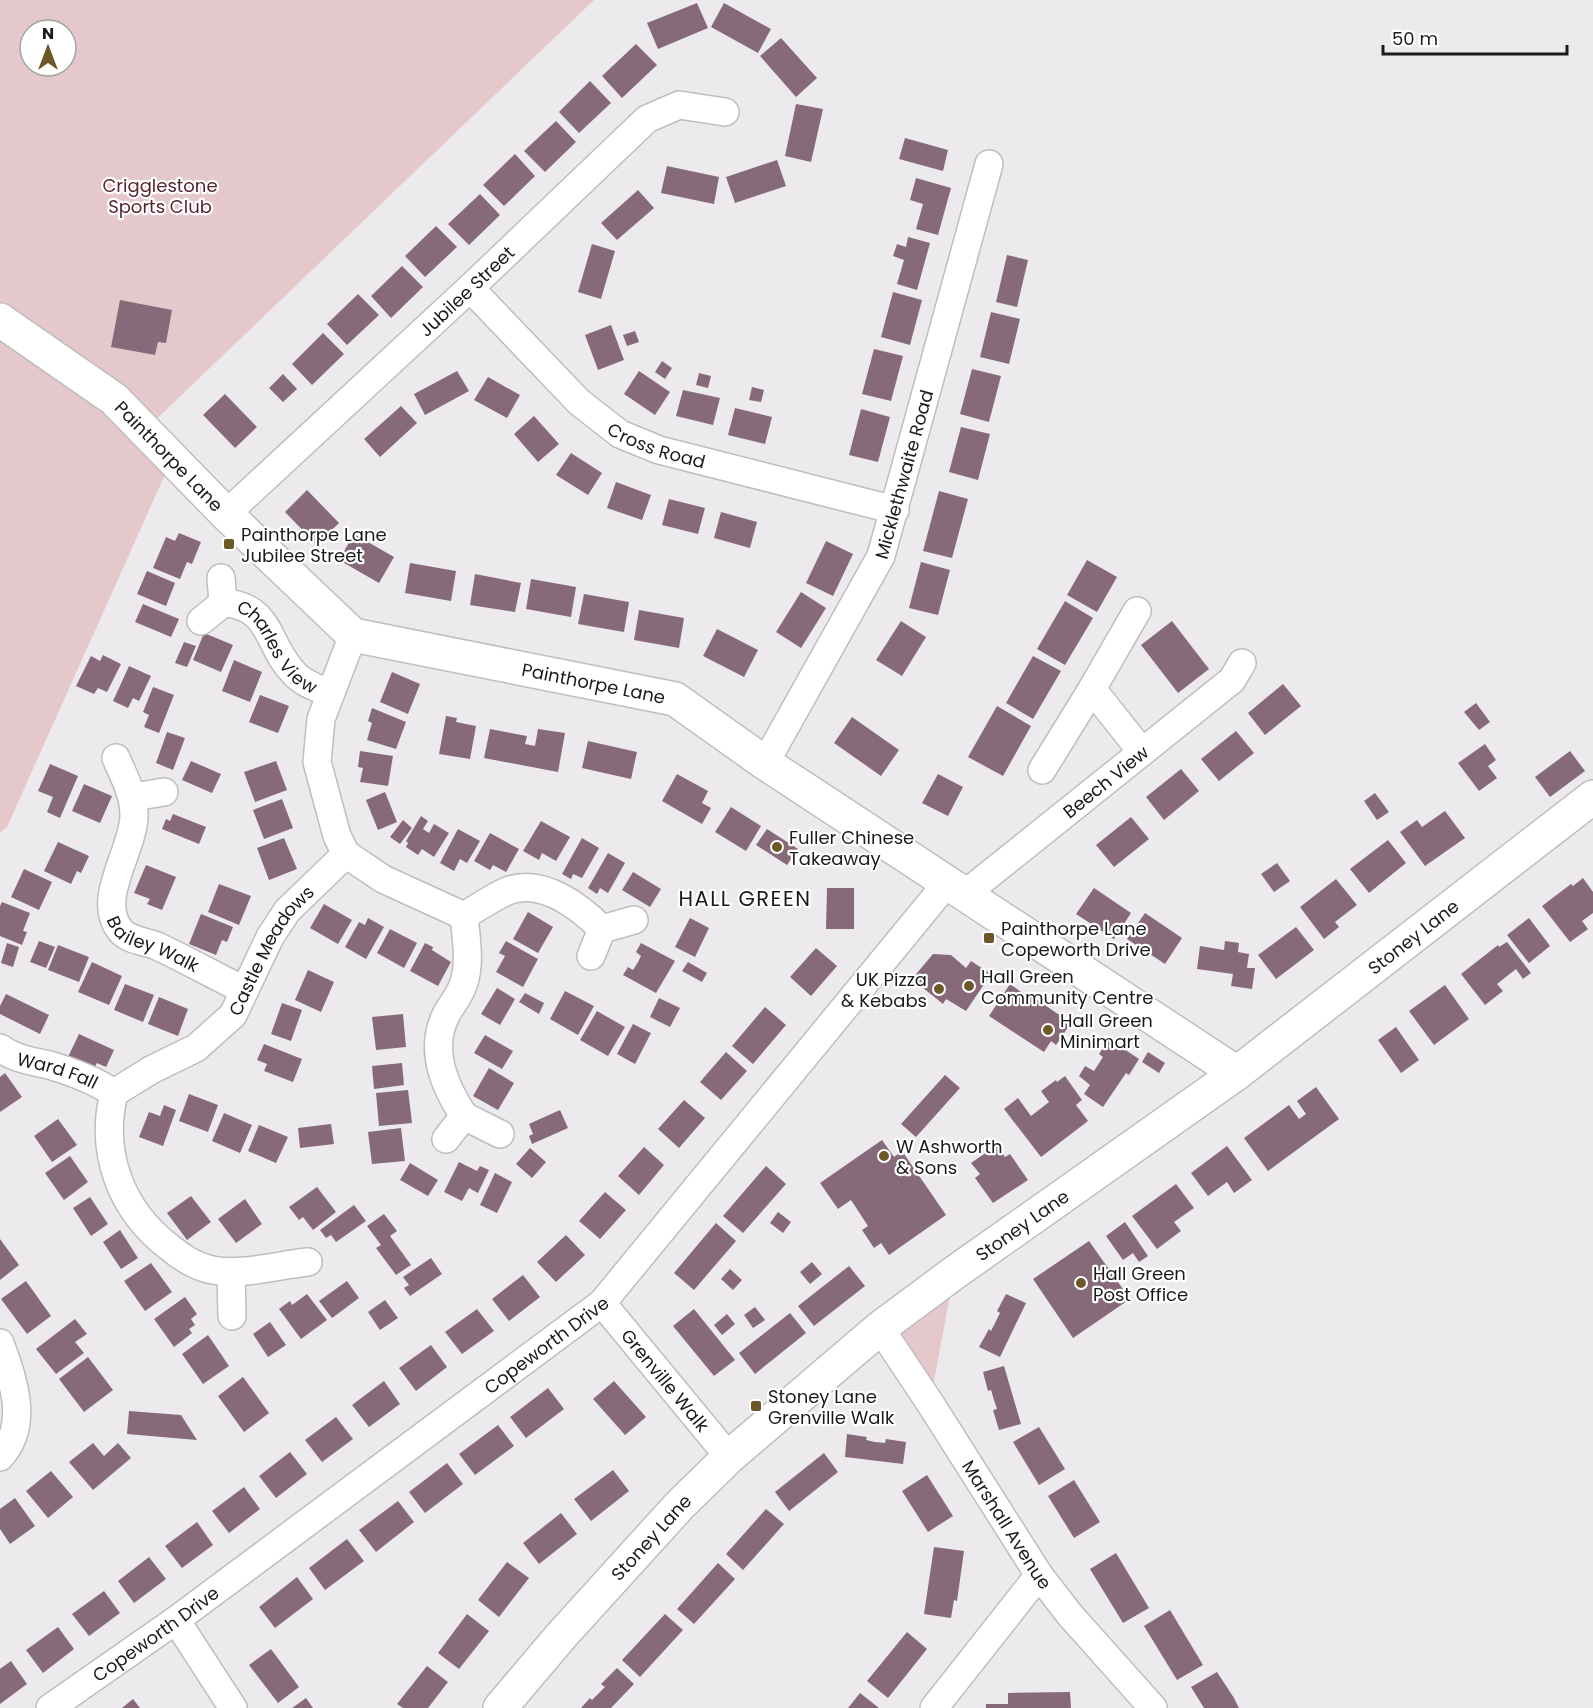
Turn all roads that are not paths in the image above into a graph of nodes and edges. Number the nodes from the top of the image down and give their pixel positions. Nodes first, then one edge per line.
1 (725, 112) dead end
2 (989, 164) dead end
3 (470, 288) junction
4 (0, 320) edge
5 (895, 510) junction
6 (226, 514) junction
7 (1137, 611) dead end
8 (201, 621) dead end
9 (353, 635) junction
10 (1242, 663) dead end
11 (1092, 689) junction
12 (330, 693) junction
13 (1142, 752) junction
14 (116, 758) dead end
15 (765, 763) junction
16 (1042, 770) dead end
17 (164, 792) dead end
18 (133, 797) junction
19 (1593, 797) edge
20 (346, 854) junction
21 (956, 888) junction
22 (464, 915) junction
23 (634, 920) dead end
24 (602, 929) junction
25 (591, 956) dead end
26 (244, 990) junction
27 (0, 1048) edge
28 (1237, 1073) junction
29 (114, 1094) junction
30 (465, 1116) junction
31 (500, 1134) dead end
32 (446, 1139) dead end
33 (308, 1262) dead end
34 (231, 1272) junction
35 (602, 1304) junction
36 (232, 1316) dead end
37 (880, 1329) junction
38 (0, 1343) edge
39 (0, 1457) edge
40 (729, 1457) junction
41 (1038, 1575) junction
42 (176, 1620) junction
43 (50, 1708) edge
44 (233, 1708) edge
45 (500, 1708) edge
46 (934, 1708) edge
47 (1153, 1708) edge

1 - 3 street, Jubilee Street
2 - 5 street, Micklethwaite Road
3 - 5 street, Cross Road
3 - 6 street, Jubilee Street
4 - 6 street, Painthorpe Lane
5 - 15 street, Micklethwaite Road
6 - 9 street, Painthorpe Lane
7 - 11 street
8 - 12 street, Charles View
9 - 12 street
9 - 15 street, Painthorpe Lane
10 - 13 street, Beech View
11 - 13 street
11 - 16 street
12 - 20 street
13 - 21 street, Beech View
14 - 18 street, Bailey Walk
15 - 21 street, Painthorpe Lane
17 - 18 street
18 - 26 street, Bailey Walk
19 - 28 street, Stoney Lane
20 - 22 street
20 - 26 street, Castle Meadows
21 - 28 street, Painthorpe Lane
21 - 35 street, Copeworth Drive
22 - 24 street
22 - 30 street
23 - 24 street
24 - 25 street
26 - 29 street, Castle Meadows
27 - 29 street, Ward Fall
28 - 37 street, Stoney Lane
29 - 34 street
30 - 31 street
30 - 32 street
33 - 34 street
34 - 36 street
35 - 40 street, Grenville Walk
35 - 42 street, Copeworth Drive
37 - 40 street, Stoney Lane
37 - 41 street, Marshall Avenue
38 - 39 street
40 - 45 street, Stoney Lane
41 - 46 street
41 - 47 street, Marshall Avenue
42 - 43 street, Copeworth Drive
42 - 44 street

